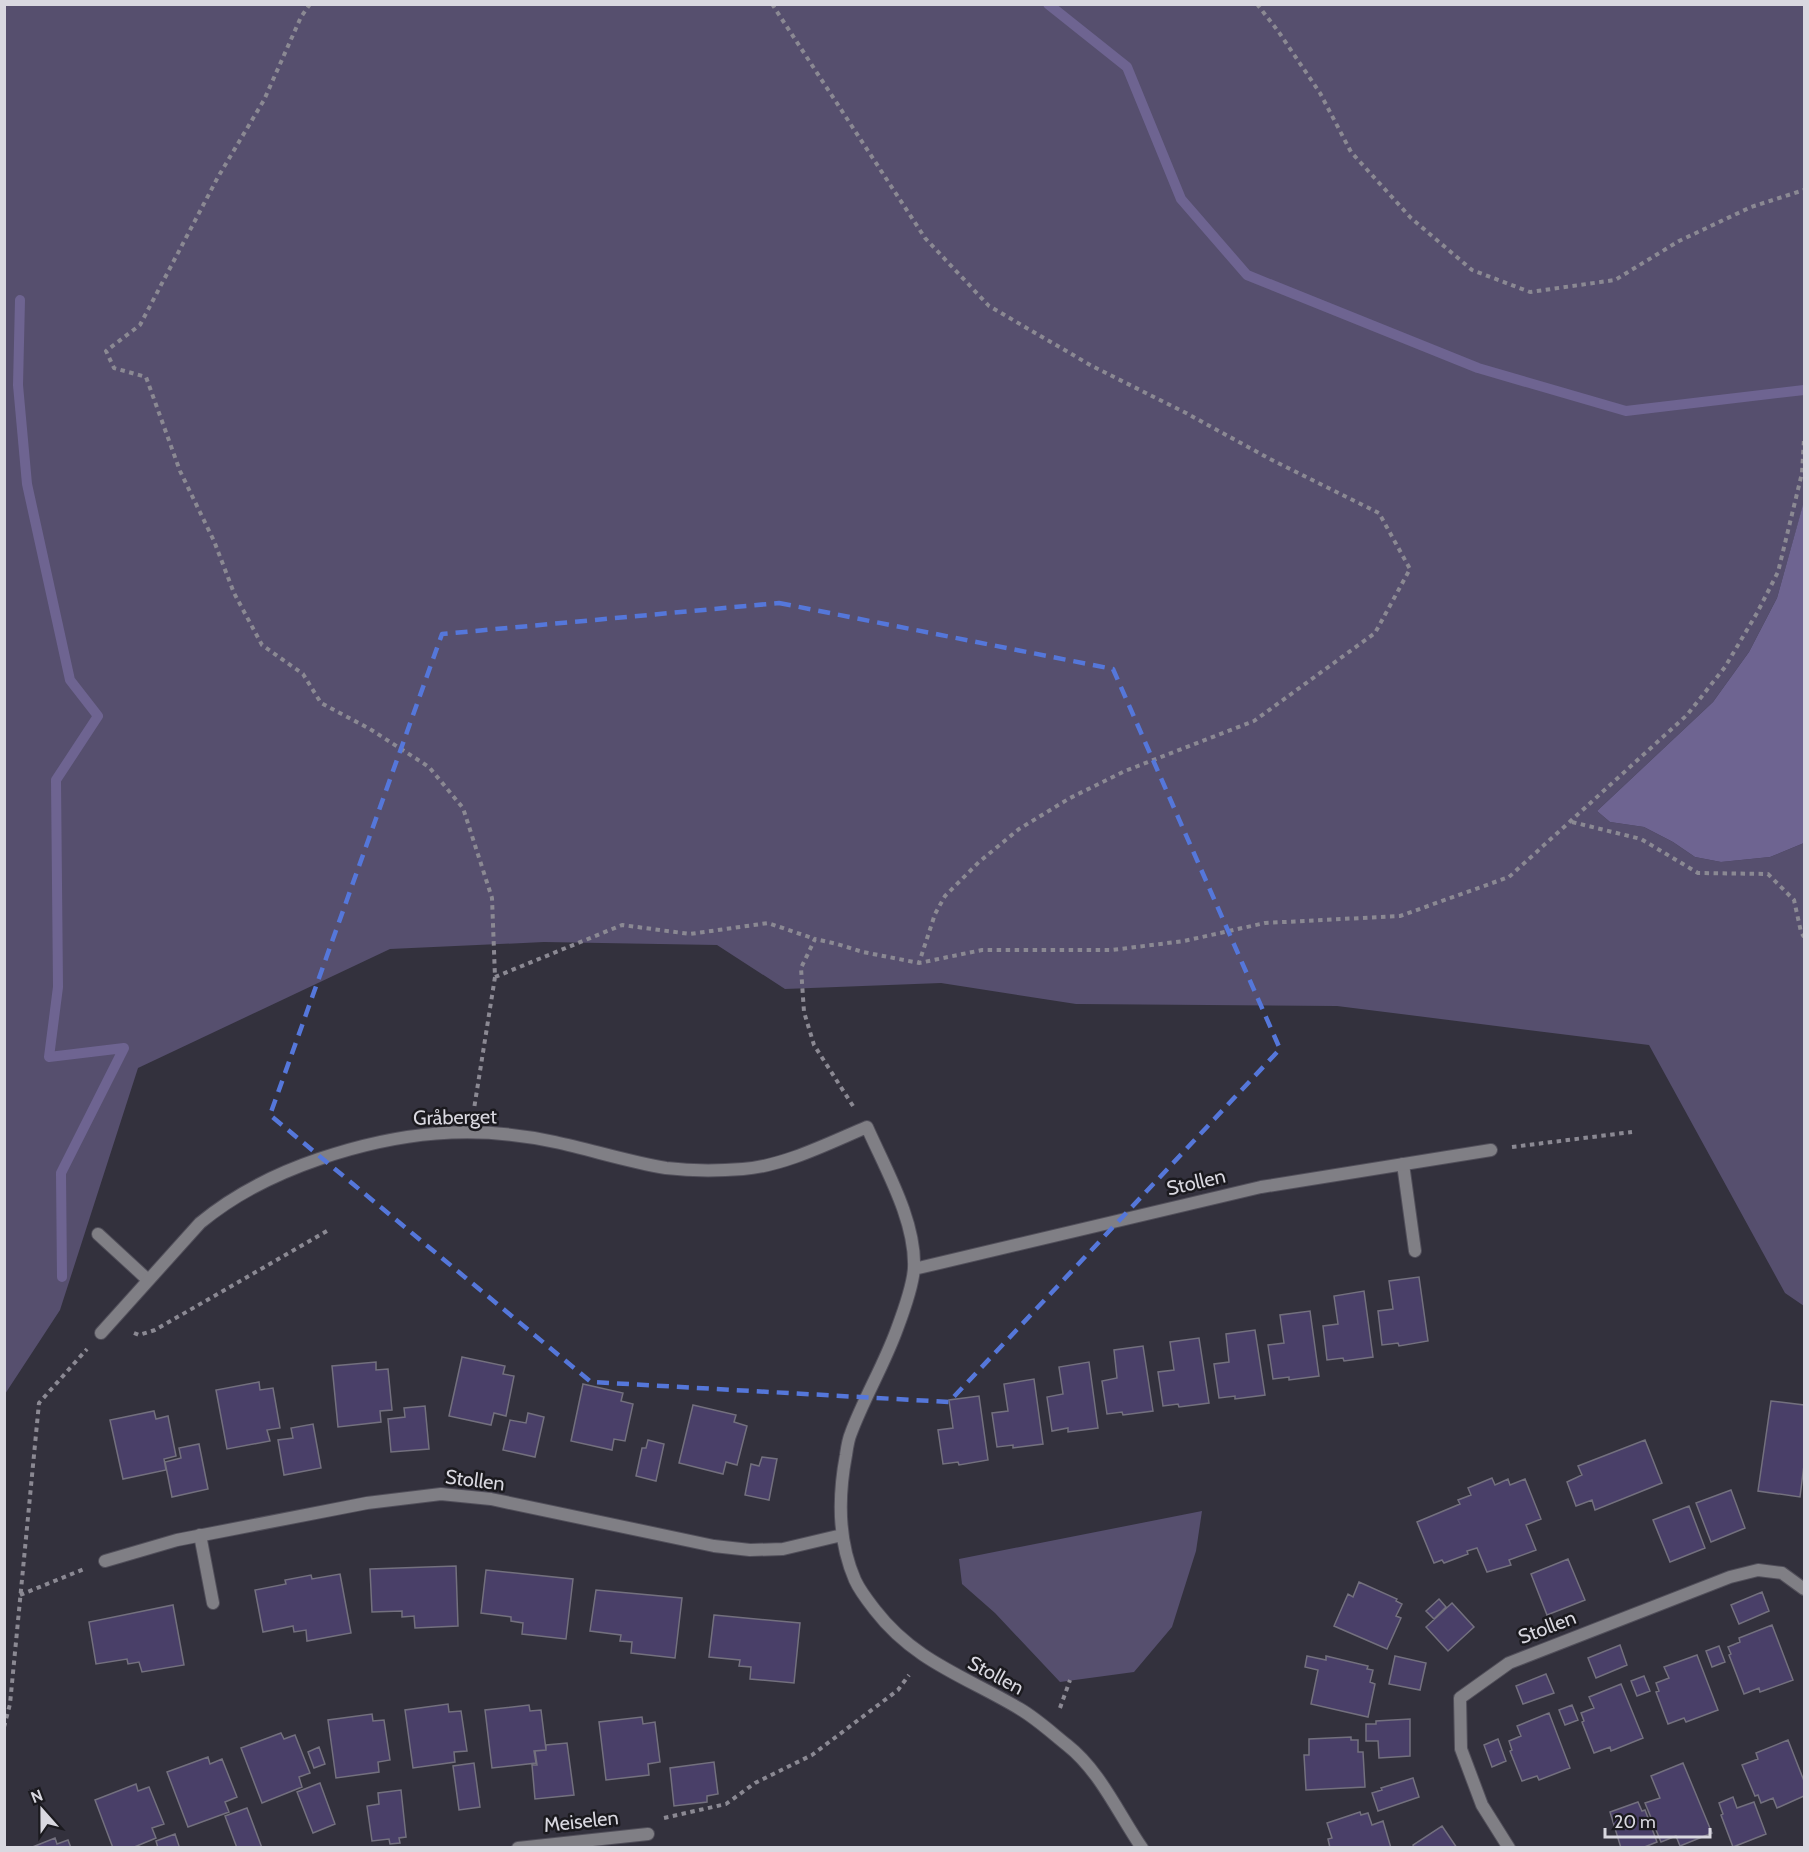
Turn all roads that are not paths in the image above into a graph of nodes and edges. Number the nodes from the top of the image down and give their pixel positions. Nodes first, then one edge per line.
1 (867, 1127) joint
2 (1491, 1150) road end
3 (1403, 1164) junction
4 (98, 1234) dead end
5 (1415, 1251) dead end
6 (914, 1269) junction
7 (148, 1280) junction
8 (101, 1333) road end
9 (200, 1535) junction
10 (842, 1535) junction
11 (105, 1561) road end
12 (1804, 1589) edge
13 (213, 1603) dead end
14 (648, 1834) road end
15 (582, 1844) edge
16 (518, 1848) edge
17 (1142, 1848) edge
18 (1509, 1848) edge

1 - 6 street, Stollen
1 - 7 street, Gråberget
2 - 3 street, Stollen
3 - 5 street
3 - 6 street, Stollen
4 - 7 street
6 - 10 street, Stollen
7 - 8 street, Gråberget
9 - 10 street, Stollen
9 - 11 street, Stollen
9 - 13 street
10 - 17 street, Stollen
12 - 18 street, Stollen
14 - 15 street, Meiselen
15 - 16 street, Meiselen

